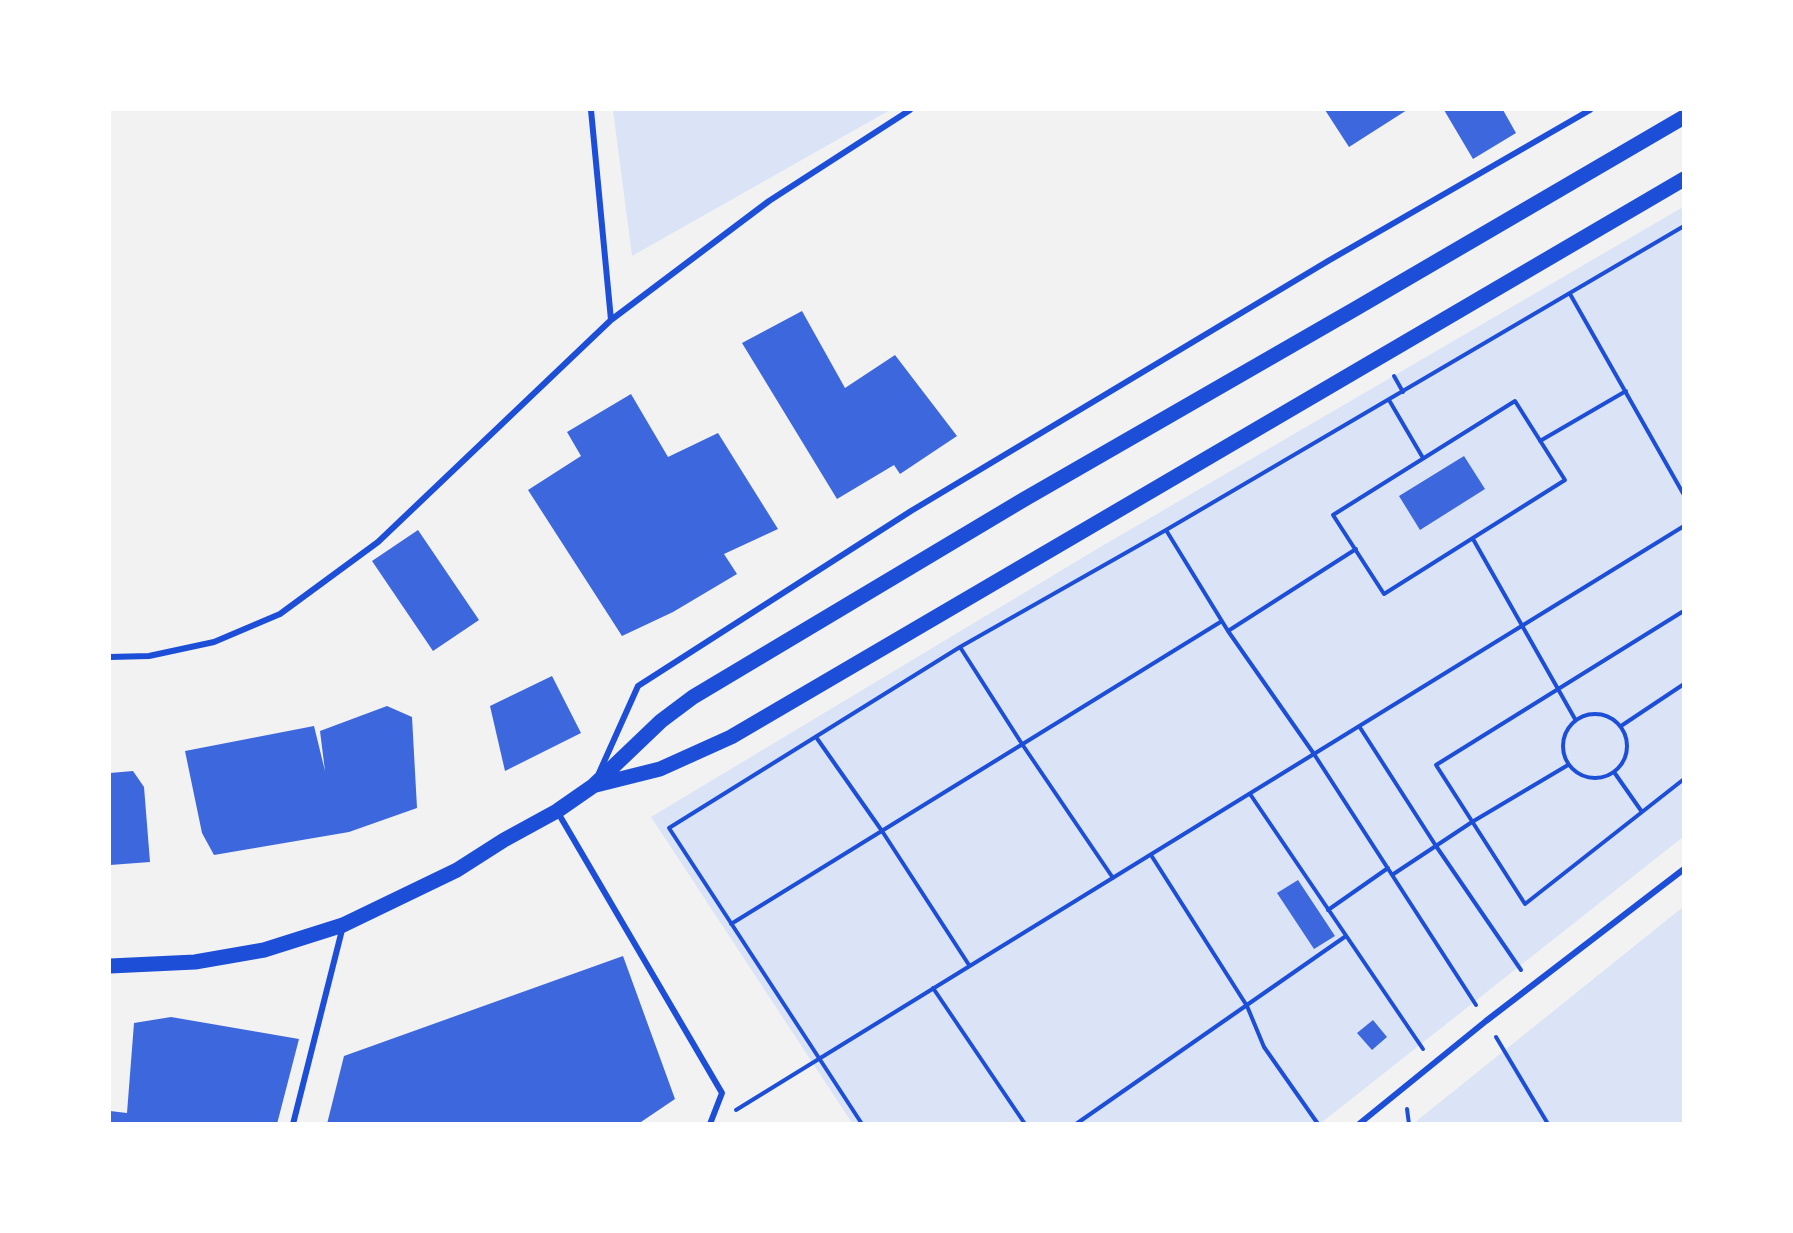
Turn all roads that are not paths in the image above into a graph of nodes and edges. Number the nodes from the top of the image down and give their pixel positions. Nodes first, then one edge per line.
1 (591, 110) edge
2 (910, 110) edge
3 (1590, 110) edge
4 (1683, 117) edge
5 (1683, 178) edge
6 (611, 320) junction
7 (110, 657) edge
8 (593, 786) junction
9 (556, 811) junction
10 (1683, 869) edge
11 (344, 925) junction
12 (110, 966) edge
13 (293, 1124) edge
14 (710, 1124) edge
15 (1359, 1124) edge

1 - 6 street
2 - 6 street
3 - 8 street
4 - 8 main road
5 - 8 main road
6 - 7 street
8 - 9 main road
9 - 11 main road
9 - 14 street
10 - 15 street
11 - 12 main road
11 - 13 street

